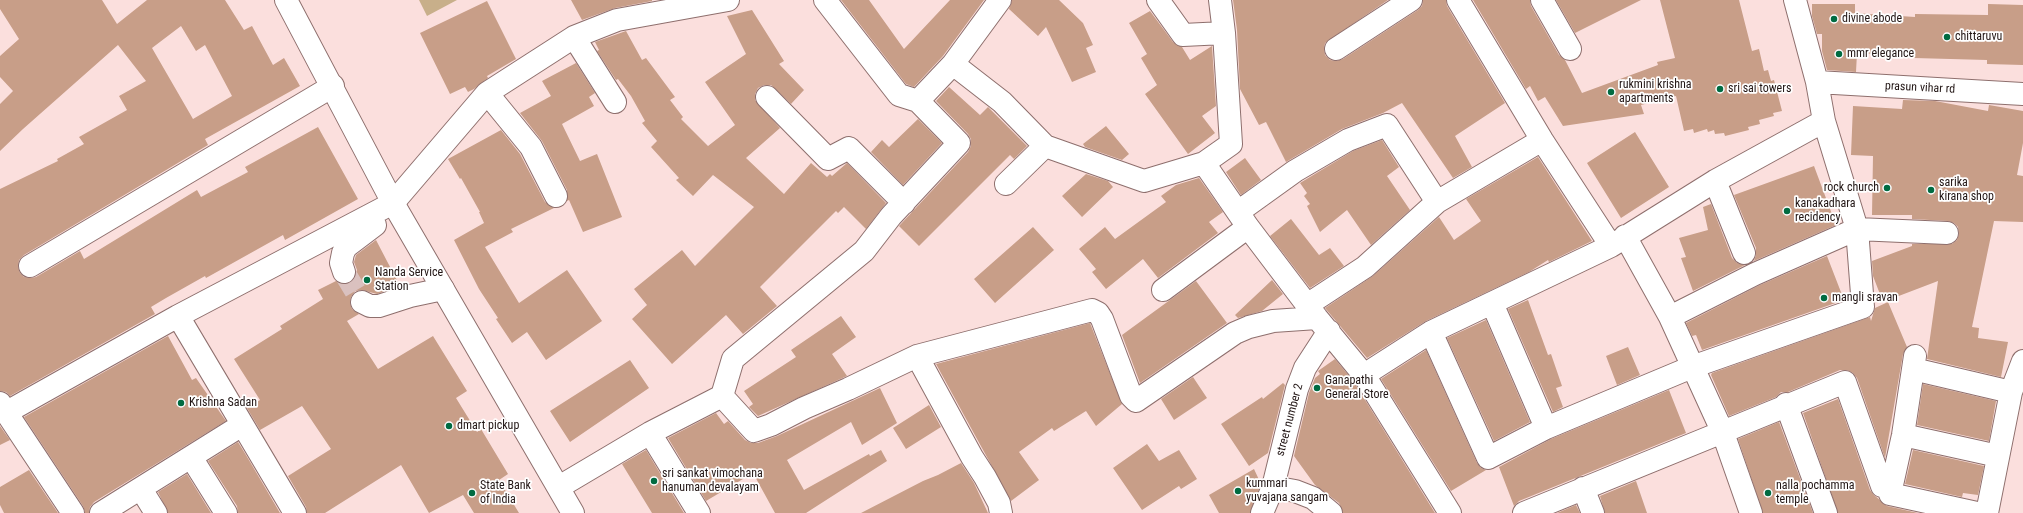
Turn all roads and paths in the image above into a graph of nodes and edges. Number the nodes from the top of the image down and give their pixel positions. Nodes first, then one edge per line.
1 (286, 0) edge
2 (728, 0) edge
3 (825, 0) edge
4 (1000, 0) edge
5 (1158, 0) edge
6 (1220, 0) edge
7 (1412, 0) edge
8 (1458, 0) edge
9 (1542, 0) edge
10 (1795, 0) edge
11 (1224, 33) junction
12 (574, 37) junction
13 (1336, 49) dead end
14 (1570, 49) dead end
15 (953, 64) junction
16 (1817, 82) junction
17 (333, 86) junction
18 (487, 93) junction
19 (2023, 94) edge
20 (767, 97) dead end
21 (918, 101) junction
22 (615, 102) dead end
23 (1824, 121) junction
24 (1542, 140) junction
25 (1045, 146) junction
26 (1204, 163) junction
27 (1715, 181) junction
28 (1006, 184) dead end
29 (556, 196) dead end
30 (904, 202) junction
31 (1437, 202) junction
32 (394, 207) junction
33 (1243, 220) junction
34 (1857, 229) junction
35 (1947, 233) dead end
36 (1618, 241) junction
37 (1744, 253) dead end
38 (30, 266) dead end
39 (344, 272) tunnel mouth
40 (443, 289) junction
41 (1163, 290) dead end
42 (362, 302) dead end
43 (1492, 303) junction
44 (178, 316) junction
45 (1670, 317) junction
46 (1318, 318) junction
47 (1430, 332) junction
48 (917, 356) junction
49 (2023, 361) edge
50 (1692, 367) junction
51 (1364, 375) junction
52 (2012, 392) junction
53 (722, 396) junction
54 (1786, 404) junction
55 (3, 407) edge
56 (242, 425) junction
57 (1546, 428) junction
58 (650, 433) junction
59 (1723, 433) junction
60 (1903, 435) junction
61 (1998, 456) junction
62 (191, 457) junction
63 (1882, 486) dead end
64 (559, 487) junction
65 (1273, 487) junction
66 (1583, 488) junction
67 (141, 489) junction
68 (1533, 511) edge
69 (73, 513) edge
70 (101, 513) edge
71 (156, 513) edge
72 (226, 513) edge
73 (295, 513) edge
74 (573, 513) edge
75 (698, 513) edge
76 (1001, 513) edge
77 (1262, 513) edge
78 (1331, 513) edge
79 (1450, 513) edge
80 (1593, 513) edge
81 (1751, 513) edge
82 (1826, 513) edge
83 (1977, 513) edge
84 (1986, 513) edge

1 - 17 street
2 - 12 street
3 - 21 street
4 - 15 street
5 - 11 street
6 - 11 street
7 - 13 street
8 - 24 street
9 - 14 street
10 - 16 street
11 - 26 street
12 - 18 street
12 - 22 street
15 - 21 street
15 - 25 street
16 - 19 street, prasun vihar rd
16 - 23 street
17 - 32 street
17 - 38 street
18 - 29 street
18 - 32 street
20 - 30 street
21 - 30 street
23 - 27 street
23 - 34 street
24 - 31 street
24 - 36 street
25 - 26 street
25 - 28 street
26 - 33 street
27 - 36 street
27 - 37 street
30 - 53 street
31 - 33 street
31 - 46 street
32 - 39 street
32 - 40 street
32 - 44 street
33 - 41 street
33 - 46 street
34 - 35 street
34 - 45 street
34 - 50 street
36 - 43 street
36 - 45 street
40 - 42 street
40 - 64 street
43 - 47 street
43 - 57 street
44 - 55 street
44 - 56 street
45 - 50 street
46 - 48 street
46 - 51 street
46 - 65 street, street number 2
47 - 51 street
47 - 57 street
48 - 53 street
48 - 76 street
49 - 52 street
50 - 57 street
50 - 59 street
51 - 79 street
52 - 60 street
52 - 61 street
53 - 58 street
54 - 59 street
54 - 63 street
54 - 82 street
55 - 69 street
56 - 62 street
56 - 73 street
58 - 64 street
58 - 75 street
59 - 66 street
59 - 81 street
60 - 61 street
60 - 83 street
61 - 84 street
62 - 67 street
62 - 72 street
64 - 74 street
65 - 77 street, street number 2
65 - 78 street
66 - 68 street
66 - 80 street
67 - 70 street
67 - 71 street

